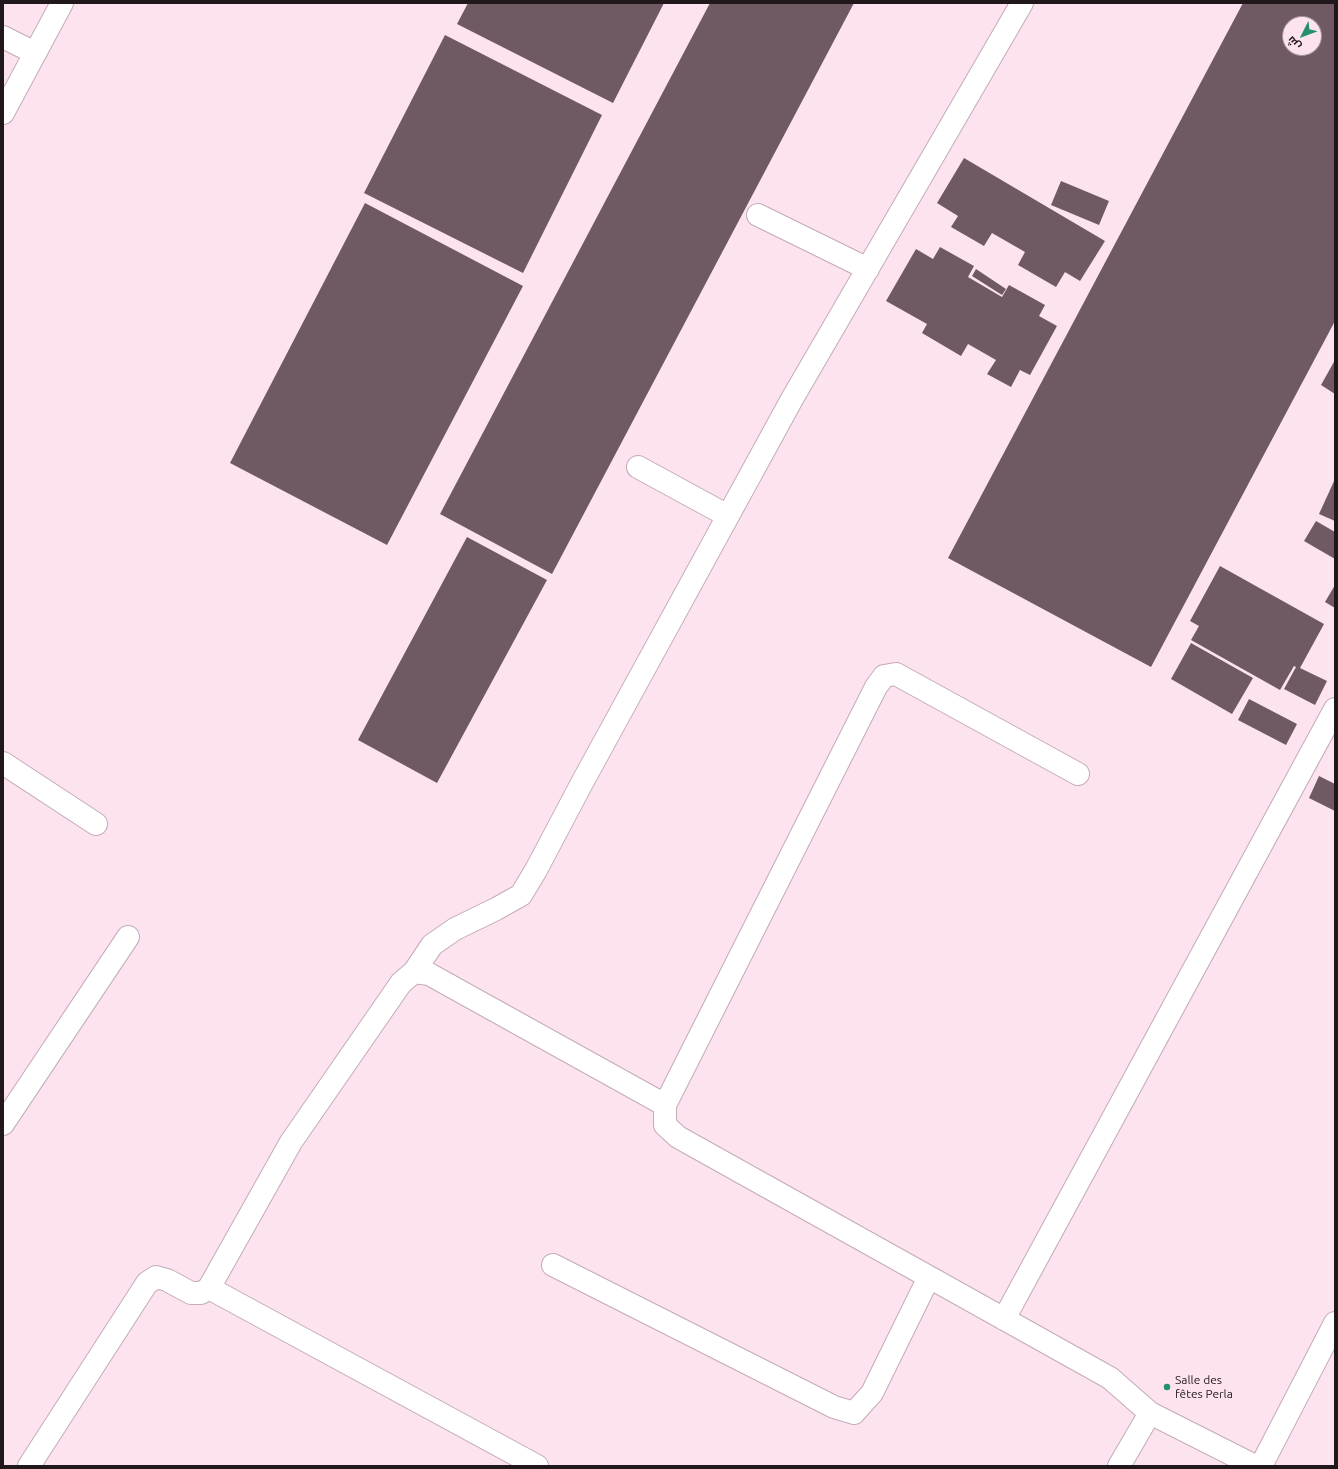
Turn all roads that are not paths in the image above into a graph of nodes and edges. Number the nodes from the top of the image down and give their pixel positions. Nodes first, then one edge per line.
1 (62, 3) edge
2 (1022, 3) edge
3 (3, 37) edge
4 (35, 53) junction
5 (3, 113) edge
6 (758, 215) dead end
7 (868, 269) junction
8 (638, 467) dead end
9 (728, 516) junction
10 (1335, 709) edge
11 (3, 763) edge
12 (1078, 774) dead end
13 (96, 824) dead end
14 (128, 937) dead end
15 (414, 972) junction
16 (665, 1105) junction
17 (3, 1124) edge
18 (553, 1265) dead end
19 (928, 1277) junction
20 (209, 1288) junction
21 (1004, 1318) junction
22 (1335, 1323) edge
23 (1150, 1413) junction
24 (29, 1466) edge
25 (537, 1466) edge
26 (1119, 1466) edge
27 (1255, 1466) edge
28 (1261, 1466) edge

1 - 4 street
2 - 7 street
3 - 4 street
4 - 5 street
6 - 7 street
7 - 9 street
8 - 9 street
9 - 15 street
10 - 21 street
11 - 13 street
12 - 16 street
14 - 17 street
15 - 16 street
15 - 20 street
16 - 19 street
18 - 19 street
19 - 21 street
20 - 24 street
20 - 25 street
21 - 23 street
22 - 28 street
23 - 26 street
23 - 27 street

